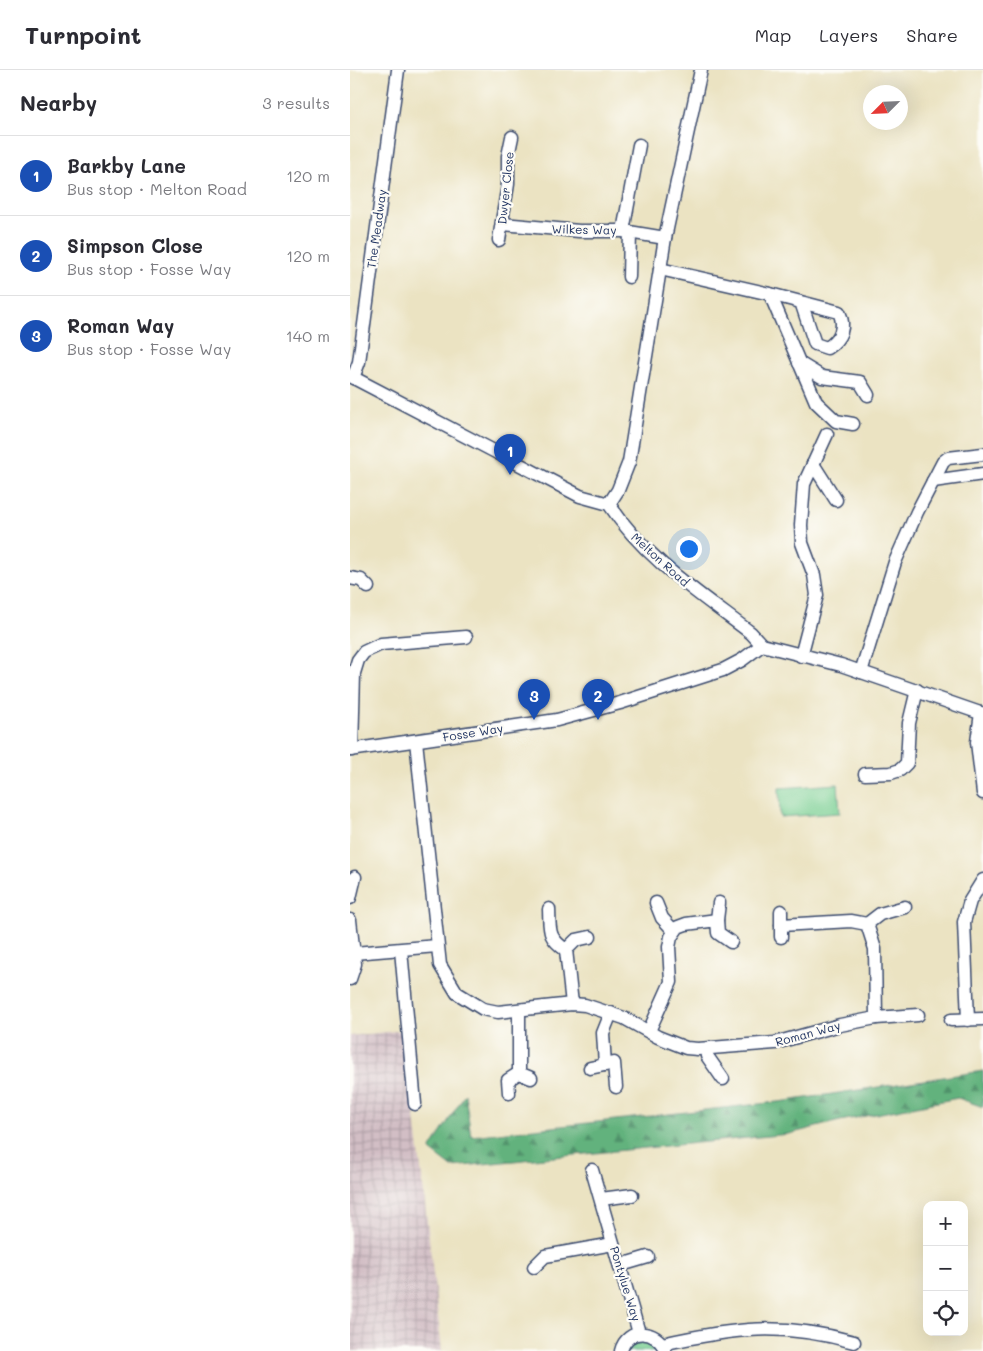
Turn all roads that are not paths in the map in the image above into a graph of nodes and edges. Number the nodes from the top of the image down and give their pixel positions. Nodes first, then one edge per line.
1 (701, 70) edge
2 (397, 75) edge
3 (512, 137) dead end
4 (639, 144) dead end
5 (503, 224) junction
6 (627, 231) junction
7 (665, 238) junction
8 (499, 240) dead end
9 (660, 269) junction
10 (629, 277) dead end
11 (770, 294) junction
12 (801, 302) dead end
13 (799, 362) junction
14 (352, 377) edge
15 (868, 395) dead end
16 (853, 424) dead end
17 (827, 434) dead end
18 (983, 454) edge
19 (813, 464) junction
20 (983, 474) edge
21 (933, 481) junction
22 (836, 500) dead end
23 (609, 504) junction
24 (350, 578) edge
25 (368, 587) dead end
26 (466, 637) dead end
27 (762, 646) junction
28 (802, 656) junction
29 (860, 672) junction
30 (917, 690) junction
31 (982, 714) edge
32 (416, 741) junction
33 (351, 750) edge
34 (865, 774) dead end
35 (983, 793) edge
36 (355, 877) dead end
37 (983, 880) edge
38 (350, 898) edge
39 (656, 903) dead end
40 (719, 903) dead end
41 (906, 907) dead end
42 (549, 909) dead end
43 (781, 911) dead end
44 (350, 920) edge
45 (867, 924) junction
46 (718, 926) junction
47 (674, 931) junction
48 (590, 937) dead end
49 (731, 942) dead end
50 (437, 946) junction
51 (401, 950) junction
52 (566, 950) junction
53 (355, 958) junction
54 (350, 979) edge
55 (572, 1004) junction
56 (519, 1011) junction
57 (611, 1013) junction
58 (918, 1015) dead end
59 (876, 1018) junction
60 (983, 1019) edge
61 (951, 1020) dead end
62 (968, 1020) junction
63 (649, 1031) junction
64 (706, 1049) junction
65 (609, 1064) junction
66 (590, 1068) dead end
67 (724, 1079) dead end
68 (616, 1087) dead end
69 (509, 1094) dead end
70 (414, 1104) dead end
71 (592, 1170) dead end
72 (632, 1195) dead end
73 (601, 1199) junction
74 (611, 1240) junction
75 (648, 1257) dead end
76 (621, 1265) junction
77 (534, 1267) dead end
78 (639, 1333) junction
79 (854, 1342) dead end
80 (664, 1347) edge
81 (621, 1350) edge

1 - 7 street
2 - 14 street, The Meadway
3 - 5 street, Dwyer Close
4 - 6 street
5 - 6 street, Wilkes Way
5 - 8 street, Dwyer Close
6 - 7 street, Wilkes Way
6 - 10 street
7 - 9 street
9 - 11 street
9 - 23 street
11 - 12 street
11 - 13 street
13 - 15 street
13 - 16 street
14 - 23 street
17 - 19 street
18 - 21 street
19 - 22 street
19 - 28 street
20 - 21 street
21 - 29 street
23 - 27 street, Melton Road
24 - 25 street
26 - 33 street
27 - 28 street
27 - 32 street, Fosse Way
28 - 29 street
29 - 30 street
30 - 31 street
30 - 34 street
31 - 35 street
32 - 33 street, Fosse Way
32 - 50 street, Roman Way
36 - 38 street
37 - 62 street
39 - 47 street
40 - 46 street
41 - 45 street
42 - 52 street
43 - 45 street
44 - 53 street
45 - 59 street
46 - 47 street
46 - 49 street
47 - 63 street
48 - 52 street
50 - 51 street
50 - 56 street, Roman Way
51 - 53 street
51 - 70 street
52 - 55 street
53 - 54 street
55 - 56 street, Roman Way
55 - 57 street, Roman Way
56 - 69 street
57 - 63 street, Roman Way
57 - 65 street
58 - 59 street, Roman Way
59 - 64 street, Roman Way
60 - 62 street
61 - 62 street
63 - 64 street, Roman Way
64 - 67 street
65 - 66 street
65 - 68 street
71 - 73 street, Pontylue Way
72 - 73 street
73 - 74 street, Pontylue Way
74 - 76 street, Pontylue Way
74 - 77 street
75 - 76 street
76 - 78 street, Pontylue Way
78 - 80 street
78 - 81 street
79 - 80 street

